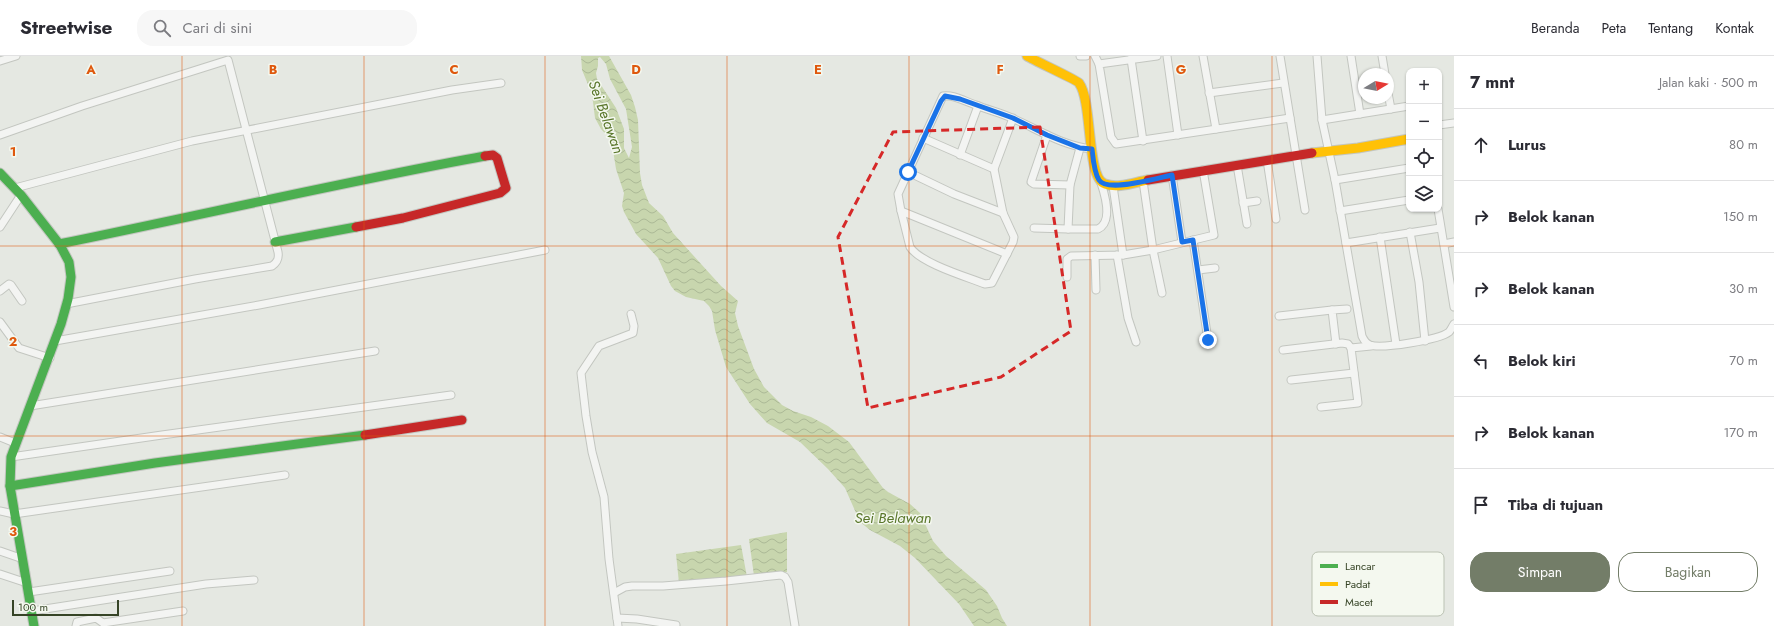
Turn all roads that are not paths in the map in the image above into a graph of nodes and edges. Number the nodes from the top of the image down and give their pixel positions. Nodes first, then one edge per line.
1 (16, 56) edge
2 (1027, 56) edge
3 (1080, 56) edge
4 (1086, 56) edge
5 (1095, 56) edge
6 (1157, 56) edge
7 (1167, 56) edge
8 (1206, 56) edge
9 (1280, 56) edge
10 (1316, 56) edge
11 (1351, 56) edge
12 (1382, 56) edge
13 (1131, 59) junction
14 (0, 61) edge
15 (1099, 64) junction
16 (1384, 68) edge
17 (501, 83) dead end
18 (1283, 83) junction
19 (1209, 93) junction
20 (1390, 104) edge
21 (978, 106) junction
22 (1406, 106) edge
23 (1391, 109) junction
24 (1360, 114) junction
25 (1013, 118) junction
26 (1290, 118) junction
27 (1322, 120) junction
28 (1454, 123) edge
29 (1442, 124) edge
30 (247, 129) junction
31 (1216, 129) junction
32 (0, 135) edge
33 (1047, 135) junction
34 (1178, 135) junction
35 (923, 138) junction
36 (1406, 139) edge
37 (1143, 141) junction
38 (1080, 148) junction
39 (1092, 149) junction
40 (1329, 151) junction
41 (960, 155) junction
42 (1296, 155) junction
43 (1267, 160) junction
44 (1237, 164) junction
45 (1406, 168) edge
46 (994, 169) junction
47 (1203, 170) junction
48 (908, 172) junction
49 (0, 173) edge
50 (1172, 175) junction
51 (1335, 180) junction
52 (1143, 181) junction
53 (1101, 183) junction
54 (1070, 185) junction
55 (1113, 186) junction
56 (14, 188) junction
57 (21, 195) junction
58 (264, 200) junction
59 (1406, 200) edge
60 (1257, 201) dead end
61 (1243, 203) junction
62 (1305, 210) dead end
63 (901, 211) junction
64 (1340, 211) junction
65 (1438, 212) edge
66 (1003, 213) junction
67 (1276, 219) dead end
68 (1247, 224) dead end
69 (0, 227) edge
70 (1034, 228) dead end
71 (1440, 228) junction
72 (1068, 229) junction
73 (1410, 232) junction
74 (1380, 237) junction
75 (1193, 240) junction
76 (275, 242) junction
77 (1182, 242) junction
78 (1454, 242) edge
79 (1346, 243) junction
80 (59, 244) junction
81 (1444, 244) junction
82 (545, 250) dead end
83 (1153, 250) junction
84 (1007, 254) junction
85 (1120, 255) junction
86 (1095, 256) junction
87 (1215, 268) dead end
88 (1198, 270) junction
89 (1452, 274) edge
90 (1067, 277) dead end
91 (1096, 290) dead end
92 (0, 291) edge
93 (1162, 292) dead end
94 (22, 301) dead end
95 (66, 304) junction
96 (1454, 307) edge
97 (1347, 309) dead end
98 (1332, 310) junction
99 (631, 314) dead end
100 (1279, 316) dead end
101 (0, 322) edge
102 (1454, 324) edge
103 (1208, 340) dead end
104 (54, 341) junction
105 (1425, 341) junction
106 (1136, 342) dead end
107 (1336, 344) junction
108 (1396, 344) junction
109 (1371, 346) junction
110 (1352, 348) junction
111 (1283, 350) dead end
112 (375, 351) dead end
113 (50, 358) junction
114 (1354, 373) junction
115 (1291, 380) dead end
116 (451, 395) dead end
117 (30, 406) junction
118 (1321, 407) dead end
119 (462, 420) dead end
120 (0, 437) edge
121 (15, 444) junction
122 (11, 457) junction
123 (285, 475) dead end
124 (10, 486) junction
125 (0, 511) edge
126 (14, 514) junction
127 (0, 551) edge
128 (23, 559) junction
129 (170, 571) dead end
130 (0, 574) edge
131 (254, 580) dead end
132 (28, 588) junction
133 (614, 593) junction
134 (32, 611) junction
135 (183, 611) dead end
136 (617, 618) junction
137 (676, 625) edge
138 (34, 626) edge
139 (76, 626) edge
140 (618, 626) edge
141 (795, 626) edge

1 - 14 street
2 - 39 street
3 - 4 street
5 - 15 street
6 - 13 street
7 - 34 street
8 - 19 street
9 - 18 street
10 - 27 street
11 - 24 street
12 - 16 street
13 - 15 street
13 - 37 street
15 - 37 street
17 - 30 street
18 - 19 street
18 - 26 street
19 - 31 street
20 - 23 street
21 - 25 street
21 - 35 street
21 - 41 street
22 - 23 street
23 - 24 street
24 - 27 street
25 - 33 street
25 - 46 street
26 - 31 street
26 - 42 street
27 - 40 street
28 - 29 street
30 - 32 street
30 - 56 street
30 - 58 street
31 - 34 street
33 - 38 street
33 - 54 street
34 - 37 street
35 - 41 street
35 - 48 street
36 - 40 street
38 - 39 street
38 - 54 street
39 - 53 street
40 - 42 street
40 - 51 street
41 - 46 street
42 - 43 street
42 - 62 street
43 - 44 street
43 - 67 street
44 - 47 street
44 - 61 street
45 - 51 street
46 - 66 street
47 - 50 street
47 - 75 street
48 - 63 street
48 - 66 street
49 - 56 street
50 - 52 street
50 - 77 street
51 - 64 street
52 - 55 street
52 - 83 street
53 - 55 street
53 - 72 street
54 - 72 street
55 - 85 street
56 - 57 street
57 - 69 street
57 - 80 street
58 - 76 street
58 - 76 street
58 - 80 street
59 - 64 street
60 - 61 street
61 - 68 street
63 - 84 street
63 - 84 street
64 - 79 street
65 - 71 street
66 - 84 street
70 - 72 street
71 - 73 street
71 - 81 street
73 - 74 street
73 - 105 street
74 - 79 street
74 - 108 street
75 - 77 street
75 - 88 street
76 - 95 street
77 - 83 street
78 - 81 street
79 - 109 street
80 - 95 street
81 - 89 street
82 - 104 street
83 - 85 street
83 - 93 street
85 - 86 street
85 - 106 street
86 - 90 street
86 - 91 street
87 - 88 street
88 - 103 street
89 - 96 street
92 - 94 street
95 - 104 street
97 - 98 street
98 - 100 street
98 - 107 street
99 - 133 street
101 - 113 street
102 - 105 street
104 - 113 street
105 - 108 street
107 - 110 street
107 - 111 street
108 - 109 street
109 - 110 street
110 - 114 street
112 - 117 street
113 - 117 street
114 - 115 street
114 - 118 street
116 - 122 street
117 - 121 street
119 - 124 street
120 - 121 street
121 - 122 street
122 - 124 street
123 - 126 street
124 - 126 street
125 - 126 street
126 - 128 street
127 - 128 street
128 - 132 street
129 - 132 street
130 - 132 street
131 - 134 street
132 - 134 street
133 - 136 street
133 - 141 street
134 - 138 street
135 - 139 street
136 - 137 street
136 - 140 street

